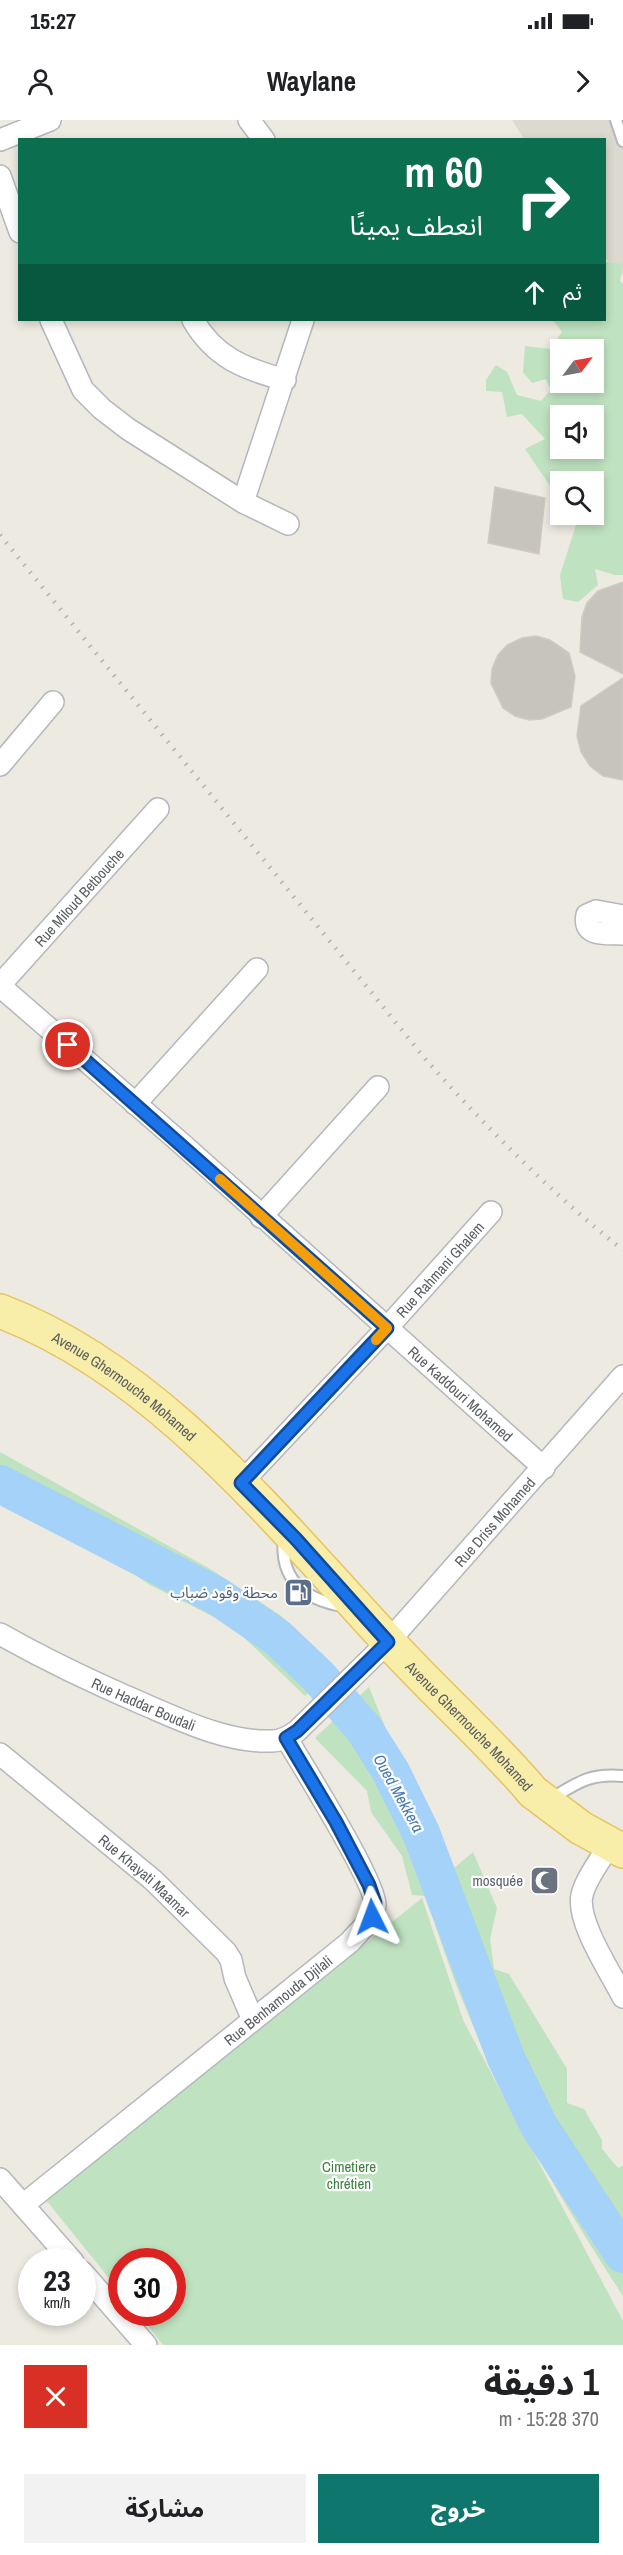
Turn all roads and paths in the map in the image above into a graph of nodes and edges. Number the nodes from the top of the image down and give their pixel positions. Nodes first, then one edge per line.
1 (50, 120) edge
2 (249, 120) edge
3 (616, 120) edge
4 (262, 138) edge
5 (0, 140) edge
6 (623, 141) edge
7 (0, 176) edge
8 (18, 226) edge
9 (51, 321) edge
10 (194, 321) edge
11 (303, 321) edge
12 (285, 380) junction
13 (243, 502) junction
14 (288, 524) dead end
15 (52, 702) dead end
16 (0, 765) edge
17 (158, 809) dead end
18 (623, 916) edge
19 (623, 933) edge
20 (257, 969) dead end
21 (0, 985) edge
22 (378, 1087) dead end
23 (135, 1104) junction
24 (491, 1212) dead end
25 (261, 1217) junction
26 (0, 1311) edge
27 (387, 1328) junction
28 (623, 1376) edge
29 (544, 1468) junction
30 (241, 1483) junction
31 (0, 1634) edge
32 (388, 1642) junction
33 (292, 1735) junction
34 (2, 1755) edge
35 (623, 1776) edge
36 (546, 1801) junction
37 (616, 1848) edge
38 (623, 1997) edge
39 (253, 2020) junction
40 (0, 2179) edge
41 (24, 2205) junction
42 (61, 2248) edge
43 (96, 2288) edge
44 (146, 2345) edge

1 - 5 street
2 - 4 street
3 - 6 lane
7 - 8 street
9 - 13 street
10 - 12 street
11 - 12 street
12 - 13 street
13 - 14 street
15 - 16 street
17 - 21 street, Rue Miloud Betbouche
18 - 19 street
20 - 23 street
21 - 23 street, Rue Kaddouri Mohamed
22 - 25 street
23 - 25 street, Rue Kaddouri Mohamed
24 - 27 street, Rue Rahmani Ghalem
25 - 27 street, Rue Kaddouri Mohamed
26 - 30 main road, Avenue Ghermouche Mohamed
27 - 29 street, Rue Kaddouri Mohamed
27 - 30 street, Rue Rahmani Ghalem
28 - 29 street, Rue Driss Mohamed
29 - 32 street, Rue Driss Mohamed
30 - 32 main road, Avenue Ghermouche Mohamed
31 - 33 street, Rue Haddar Boudali
32 - 33 street, Rue Driss Mohamed
32 - 36 main road, Avenue Ghermouche Mohamed
33 - 39 street, Rue Benhamouda Djilali
34 - 39 street, Rue Khayati Maamar
35 - 36 lane
36 - 37 main road, Avenue Ghermouche Mohamed
37 - 38 street
39 - 41 street, Rue Benhamouda Djilali
40 - 41 street
41 - 42 street
43 - 44 street

